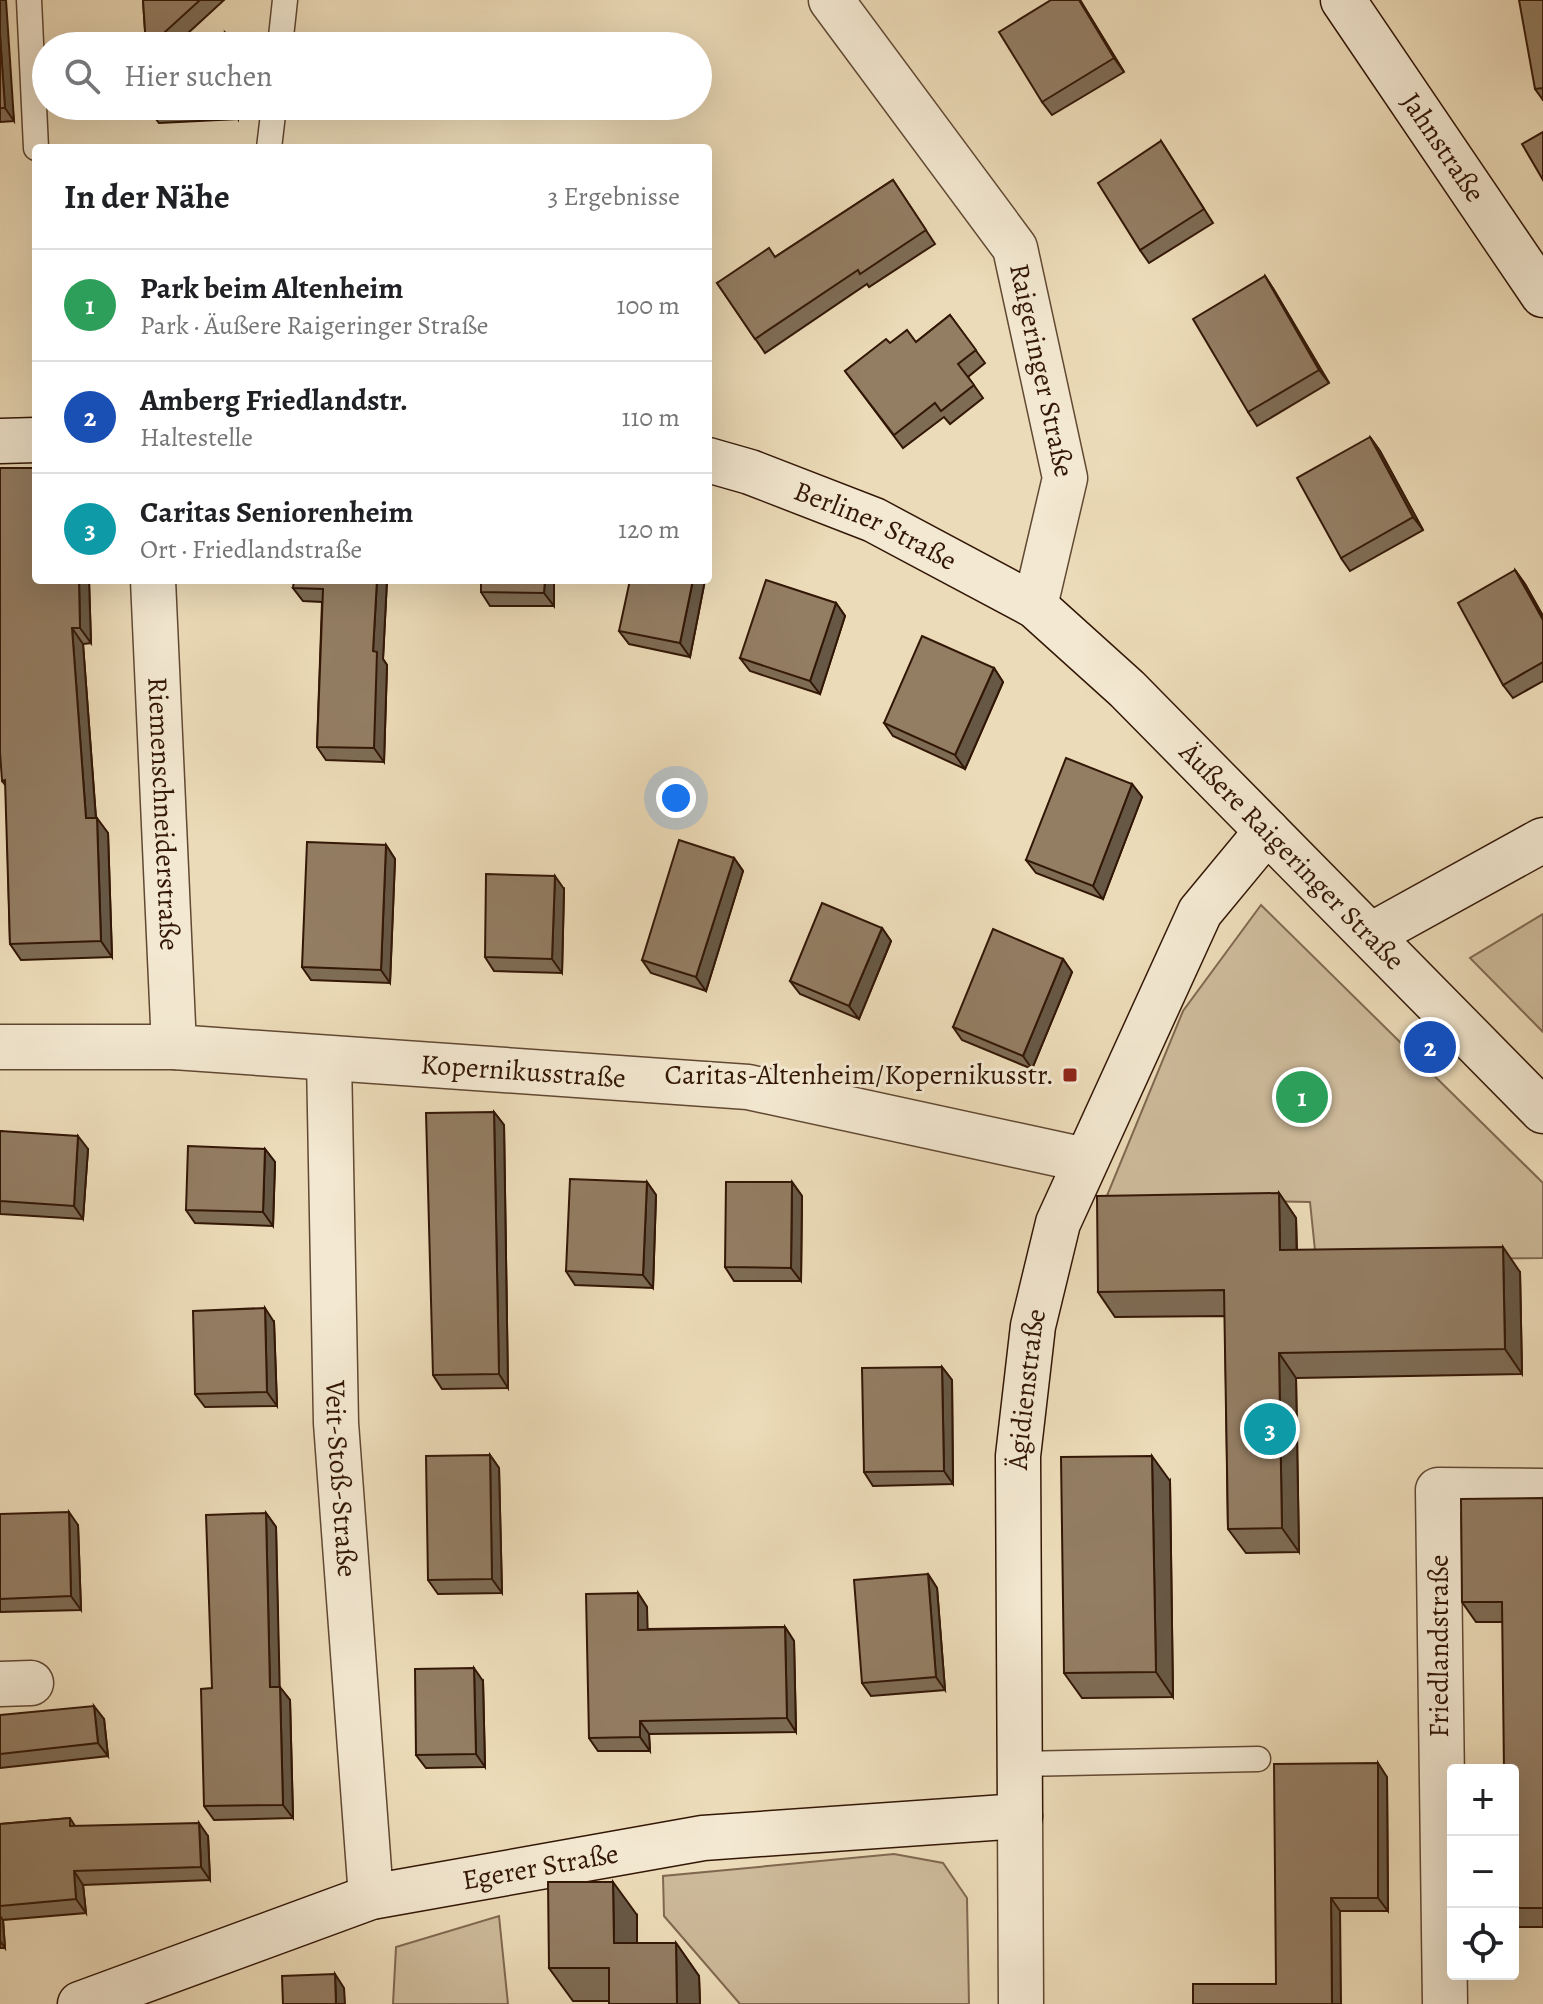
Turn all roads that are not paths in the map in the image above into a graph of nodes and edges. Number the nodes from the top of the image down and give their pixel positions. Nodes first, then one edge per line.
1 (29, 0) edge
2 (285, 0) edge
3 (831, 0) edge
4 (1343, 0) edge
5 (282, 32) edge
6 (32, 63) edge
7 (35, 120) edge
8 (272, 120) edge
9 (36, 144) edge
10 (269, 144) edge
11 (1543, 295) edge
12 (32, 440) edge
13 (0, 441) edge
14 (712, 461) edge
15 (153, 584) edge
16 (1035, 606) junction
17 (1267, 831) junction
18 (1543, 840) edge
19 (1371, 935) junction
20 (0, 1047) edge
21 (174, 1047) junction
22 (329, 1059) junction
23 (1543, 1111) edge
24 (1085, 1160) junction
25 (1543, 1491) edge
26 (1258, 1759) dead end
27 (1020, 1764) junction
28 (1020, 1816) junction
29 (371, 1897) junction
30 (80, 2004) edge
31 (1021, 2004) edge
32 (1445, 2004) edge

1 - 6 lane
2 - 5 lane
3 - 16 street, Raigeringer Straße
4 - 11 street, Jahnstraße
7 - 9 lane
8 - 10 lane
12 - 13 street
14 - 16 street, Berliner Straße
15 - 21 street, Riemenschneiderstraße
16 - 17 street, Äußere Raigeringer Straße
17 - 19 street, Äußere Raigeringer Straße
17 - 24 street, Ägidienstraße
18 - 19 street
19 - 23 street, Äußere Raigeringer Straße
20 - 21 street, Kopernikusstraße
21 - 22 street, Kopernikusstraße
22 - 24 street, Kopernikusstraße
22 - 29 street, Veit-Stoß-Straße
24 - 27 street, Ägidienstraße
25 - 32 street, Friedlandstraße
26 - 27 lane
27 - 28 street, Ägidienstraße
28 - 29 street, Egerer Straße
28 - 31 street, Ägidienstraße
29 - 30 street, Egerer Straße

